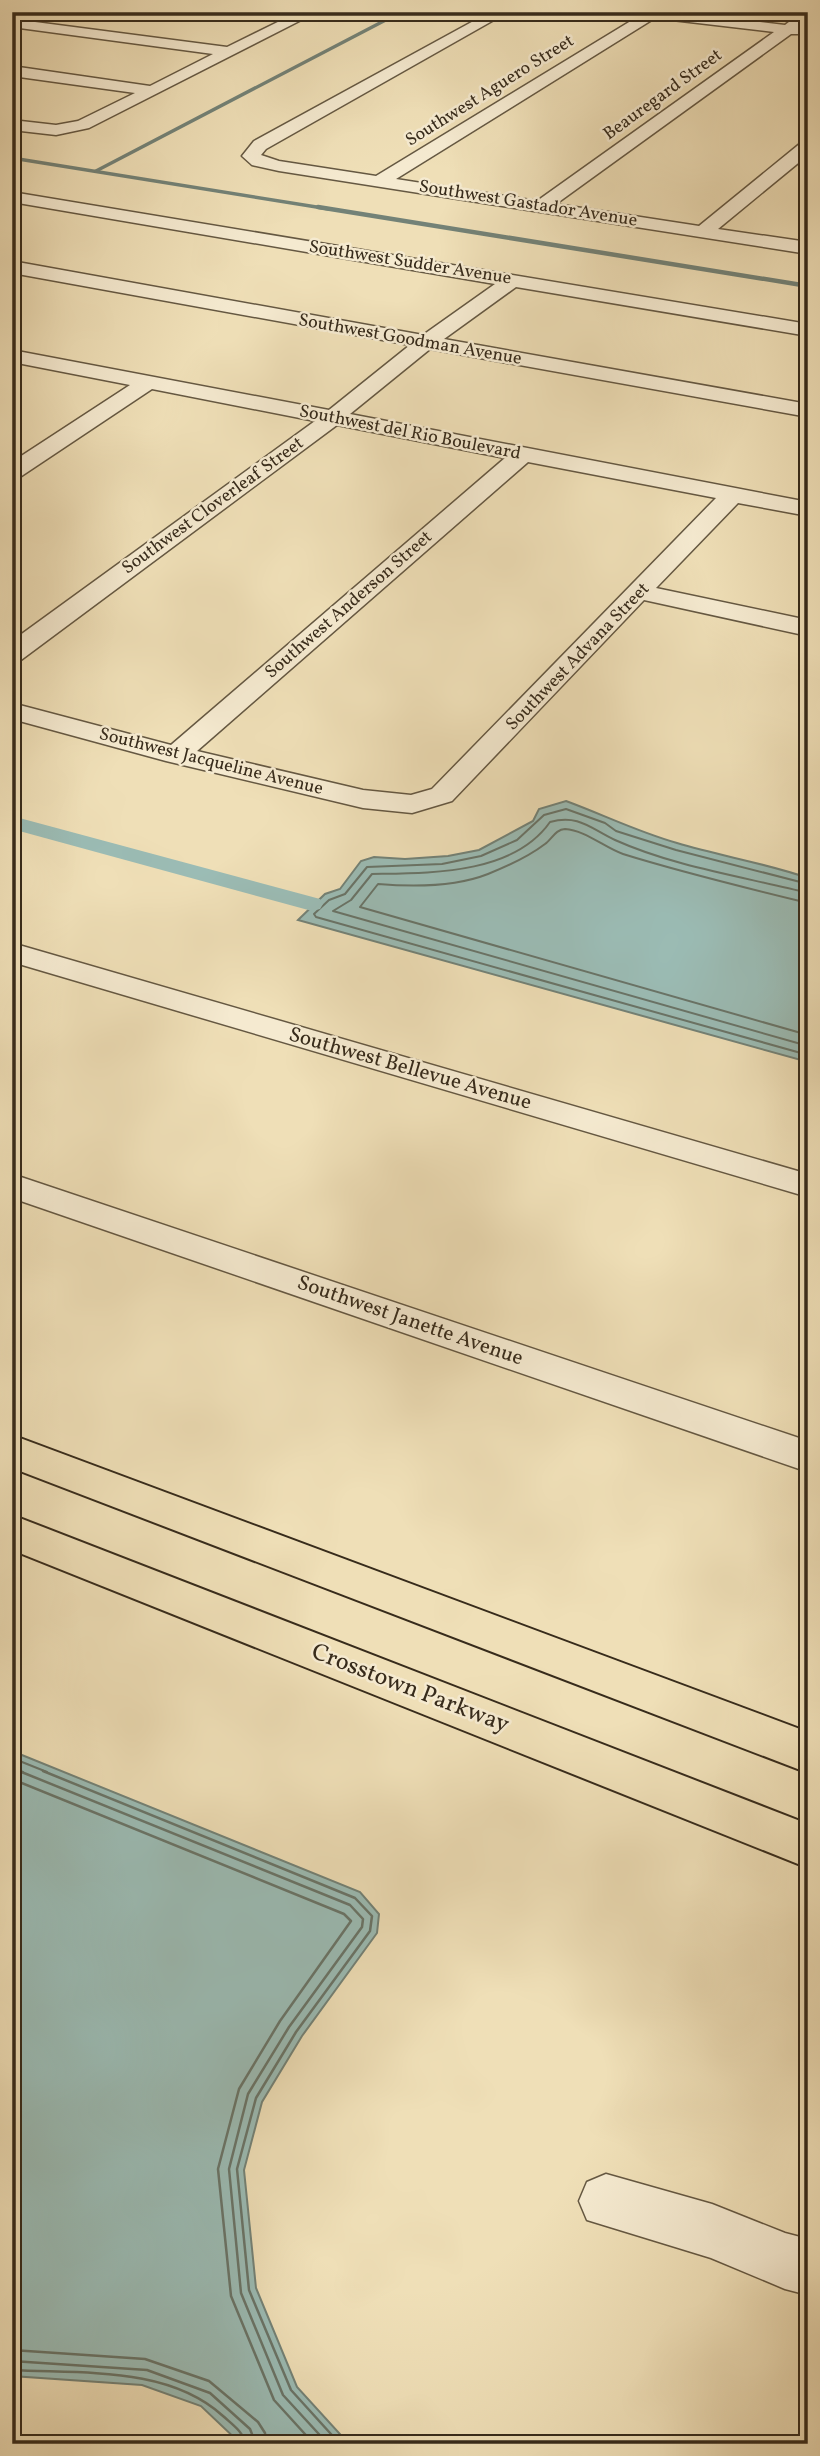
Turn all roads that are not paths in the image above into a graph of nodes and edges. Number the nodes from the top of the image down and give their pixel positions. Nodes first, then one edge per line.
1 (501, 12) edge
2 (650, 13) edge
3 (275, 15) dead end
4 (303, 15) edge
5 (808, 15) edge
6 (12, 23) edge
7 (787, 30) junction
8 (808, 32) edge
9 (229, 52) junction
10 (12, 71) edge
11 (153, 91) junction
12 (12, 125) edge
13 (808, 146) edge
14 (251, 156) joint
15 (380, 181) junction
16 (12, 197) edge
17 (541, 206) junction
18 (704, 232) junction
19 (808, 248) edge
20 (12, 267) edge
21 (513, 280) junction
22 (808, 330) edge
23 (425, 343) junction
24 (12, 356) edge
25 (149, 382) junction
26 (808, 411) edge
27 (334, 417) junction
28 (522, 455) junction
29 (12, 472) edge
30 (733, 494) junction
31 (808, 509) edge
32 (641, 592) junction
33 (808, 628) edge
34 (12, 654) edge
35 (12, 711) edge
36 (176, 755) junction
37 (412, 804) joint
38 (12, 952) edge
39 (12, 1185) edge
40 (808, 1186) edge
41 (12, 1451) edge
42 (808, 1457) edge
43 (12, 1532) edge
44 (808, 1753) edge
45 (808, 1846) edge
46 (606, 2201) dead end
47 (808, 2267) edge

1 - 14 street
2 - 7 street
2 - 15 street, Southwest Aguero Street
3 - 4 street
4 - 9 street
5 - 7 street, Beauregard Street
6 - 9 street
7 - 8 street
7 - 17 street, Beauregard Street
9 - 11 street
10 - 11 street
11 - 12 street
13 - 18 street
14 - 15 street, Southwest Gastador Avenue
15 - 17 street, Southwest Gastador Avenue
16 - 21 street, Southwest Sudder Avenue
17 - 18 street, Southwest Gastador Avenue
18 - 19 street, Southwest Gastador Avenue
20 - 23 street, Southwest Goodman Avenue
21 - 22 street, Southwest Sudder Avenue
21 - 23 street, Southwest Cloverleaf Street
23 - 26 street, Southwest Goodman Avenue
23 - 27 street, Southwest Cloverleaf Street
24 - 25 street, Southwest del Rio Boulevard
25 - 27 street, Southwest del Rio Boulevard
25 - 29 street
27 - 28 street, Southwest del Rio Boulevard
27 - 34 street, Southwest Cloverleaf Street
28 - 30 street, Southwest del Rio Boulevard
28 - 36 street, Southwest Anderson Street
30 - 31 street, Southwest del Rio Boulevard
30 - 32 street, Southwest Advana Street
32 - 33 street
32 - 37 street, Southwest Advana Street
35 - 36 street, Southwest Jacqueline Avenue
36 - 37 street, Southwest Jacqueline Avenue
38 - 40 street, Southwest Bellevue Avenue
39 - 42 street, Southwest Janette Avenue
41 - 44 main road
43 - 45 main road, Crosstown Parkway
46 - 47 street

